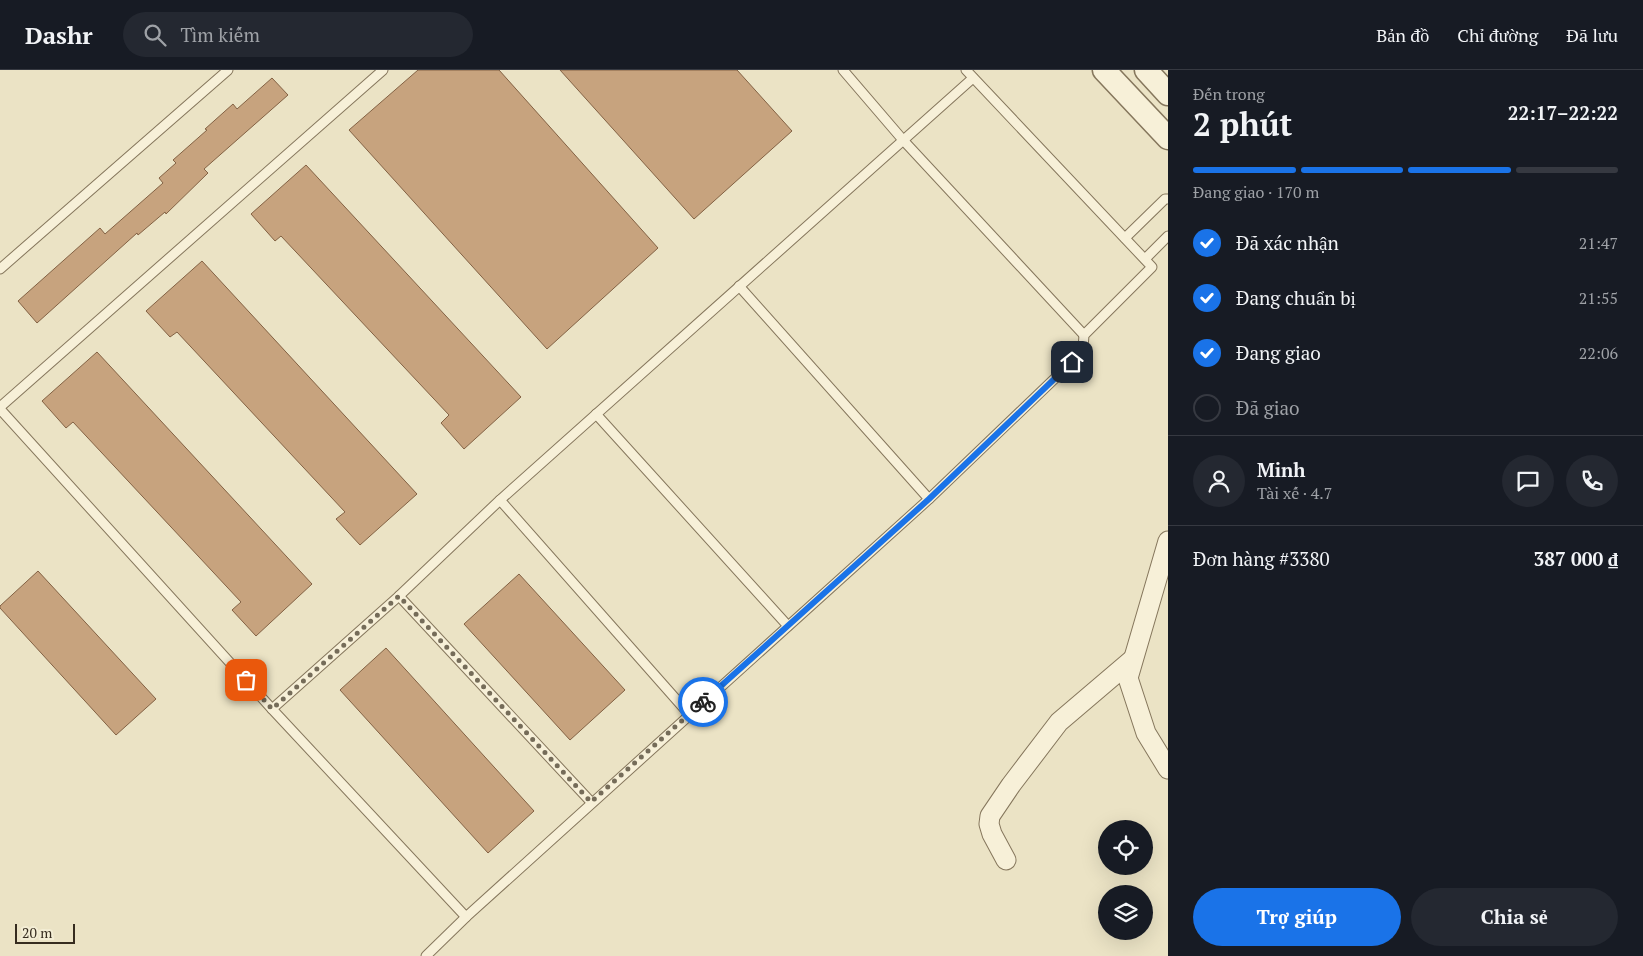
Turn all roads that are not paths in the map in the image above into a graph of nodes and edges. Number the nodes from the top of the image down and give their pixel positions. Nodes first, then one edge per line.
1 (228, 70) edge
2 (383, 70) edge
3 (843, 70) edge
4 (966, 70) edge
5 (1104, 70) edge
6 (1146, 70) edge
7 (973, 78) junction
8 (1168, 94) edge
9 (1168, 138) edge
10 (903, 140) junction
11 (1168, 199) edge
12 (1168, 236) edge
13 (1125, 238) junction
14 (1145, 259) junction
15 (0, 269) edge
16 (739, 286) junction
17 (1084, 334) junction
18 (0, 408) edge
19 (596, 414) junction
20 (929, 499) junction
21 (500, 500) junction
22 (1168, 541) edge
23 (399, 596) junction
24 (788, 626) junction
25 (1134, 659) junction
26 (272, 709) junction
27 (689, 714) junction
28 (1168, 769) edge
29 (591, 802) junction
30 (1006, 860) dead end
31 (466, 917) junction
32 (426, 956) edge

1 - 15 lane
2 - 18 lane
3 - 10 lane
4 - 7 lane
5 - 9 street
6 - 8 street
7 - 10 lane
7 - 13 lane
10 - 16 lane
10 - 17 lane
11 - 13 lane
12 - 14 lane
13 - 14 lane
14 - 17 lane
16 - 19 lane
16 - 20 lane
17 - 20 lane
18 - 26 lane
19 - 21 lane
19 - 24 lane
20 - 24 lane
21 - 23 lane
21 - 27 lane
22 - 25 street
23 - 26 lane
23 - 29 lane
24 - 27 lane
25 - 28 street
25 - 30 street
26 - 31 lane
27 - 29 lane
29 - 31 lane
31 - 32 lane

